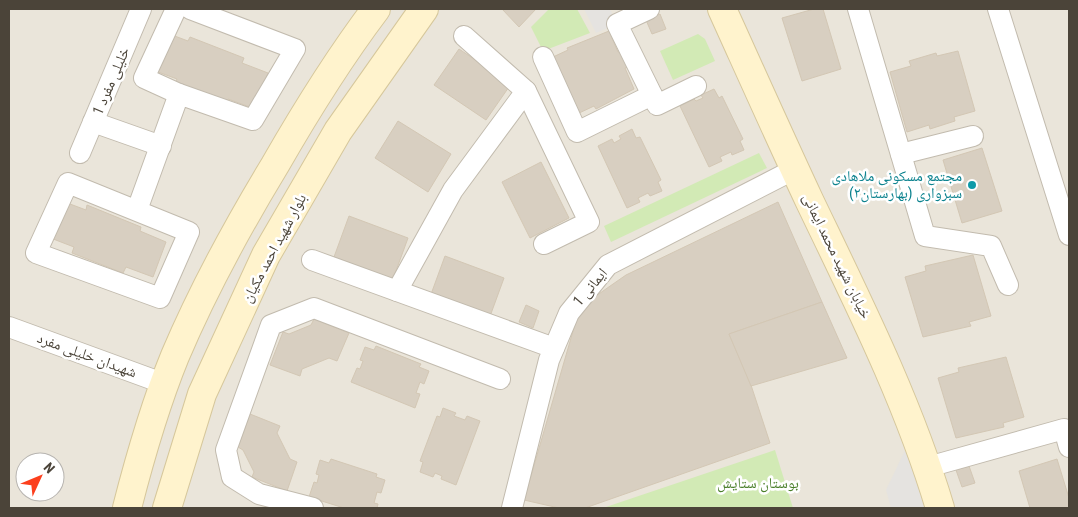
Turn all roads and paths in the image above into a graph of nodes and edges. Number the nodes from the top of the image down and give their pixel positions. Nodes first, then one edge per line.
1 (141, 9) edge
2 (176, 9) edge
3 (190, 9) edge
4 (376, 9) edge
5 (424, 9) edge
6 (649, 9) edge
7 (722, 9) edge
8 (858, 9) edge
9 (1002, 10) edge
10 (614, 16) edge
11 (464, 36) dead end
12 (543, 57) dead end
13 (696, 86) dead end
14 (526, 91) junction
15 (179, 94) junction
16 (652, 95) junction
17 (93, 122) junction
18 (973, 136) dead end
19 (161, 146) junction
20 (80, 153) dead end
21 (901, 154) junction
22 (795, 169) junction
23 (137, 210) junction
24 (1069, 235) edge
25 (544, 244) dead end
26 (312, 260) dead end
27 (1008, 285) dead end
28 (397, 291) junction
29 (9, 327) edge
30 (554, 348) junction
31 (500, 379) dead end
32 (164, 384) junction
33 (1069, 447) edge
34 (928, 467) junction
35 (127, 508) edge
36 (167, 508) edge
37 (313, 508) edge
38 (512, 508) edge
39 (940, 508) edge

1 - 17 street, خلیلی مفرد 1
2 - 15 street
3 - 15 street
4 - 32 main road
5 - 36 main road, بلوار شهید احمد مکیان
6 - 10 street
7 - 22 main road, خیابان شهید محمد ایمانی
8 - 21 street
9 - 24 street
10 - 16 street
11 - 14 street
12 - 16 street
13 - 16 street
14 - 25 street
14 - 28 street
15 - 19 street
17 - 19 street
17 - 20 street, خلیلی مفرد 1
18 - 21 street
19 - 23 street
21 - 27 street
22 - 30 street, ایمانی 1
22 - 34 main road, خیابان شهید محمد ایمانی
23 - 23 street
26 - 28 street
28 - 30 street
29 - 32 street, شهیدان خلیلی مفرد
30 - 38 street, ایمانی 1
31 - 37 street
32 - 35 main road
33 - 34 street
34 - 39 main road, خیابان شهید محمد ایمانی

